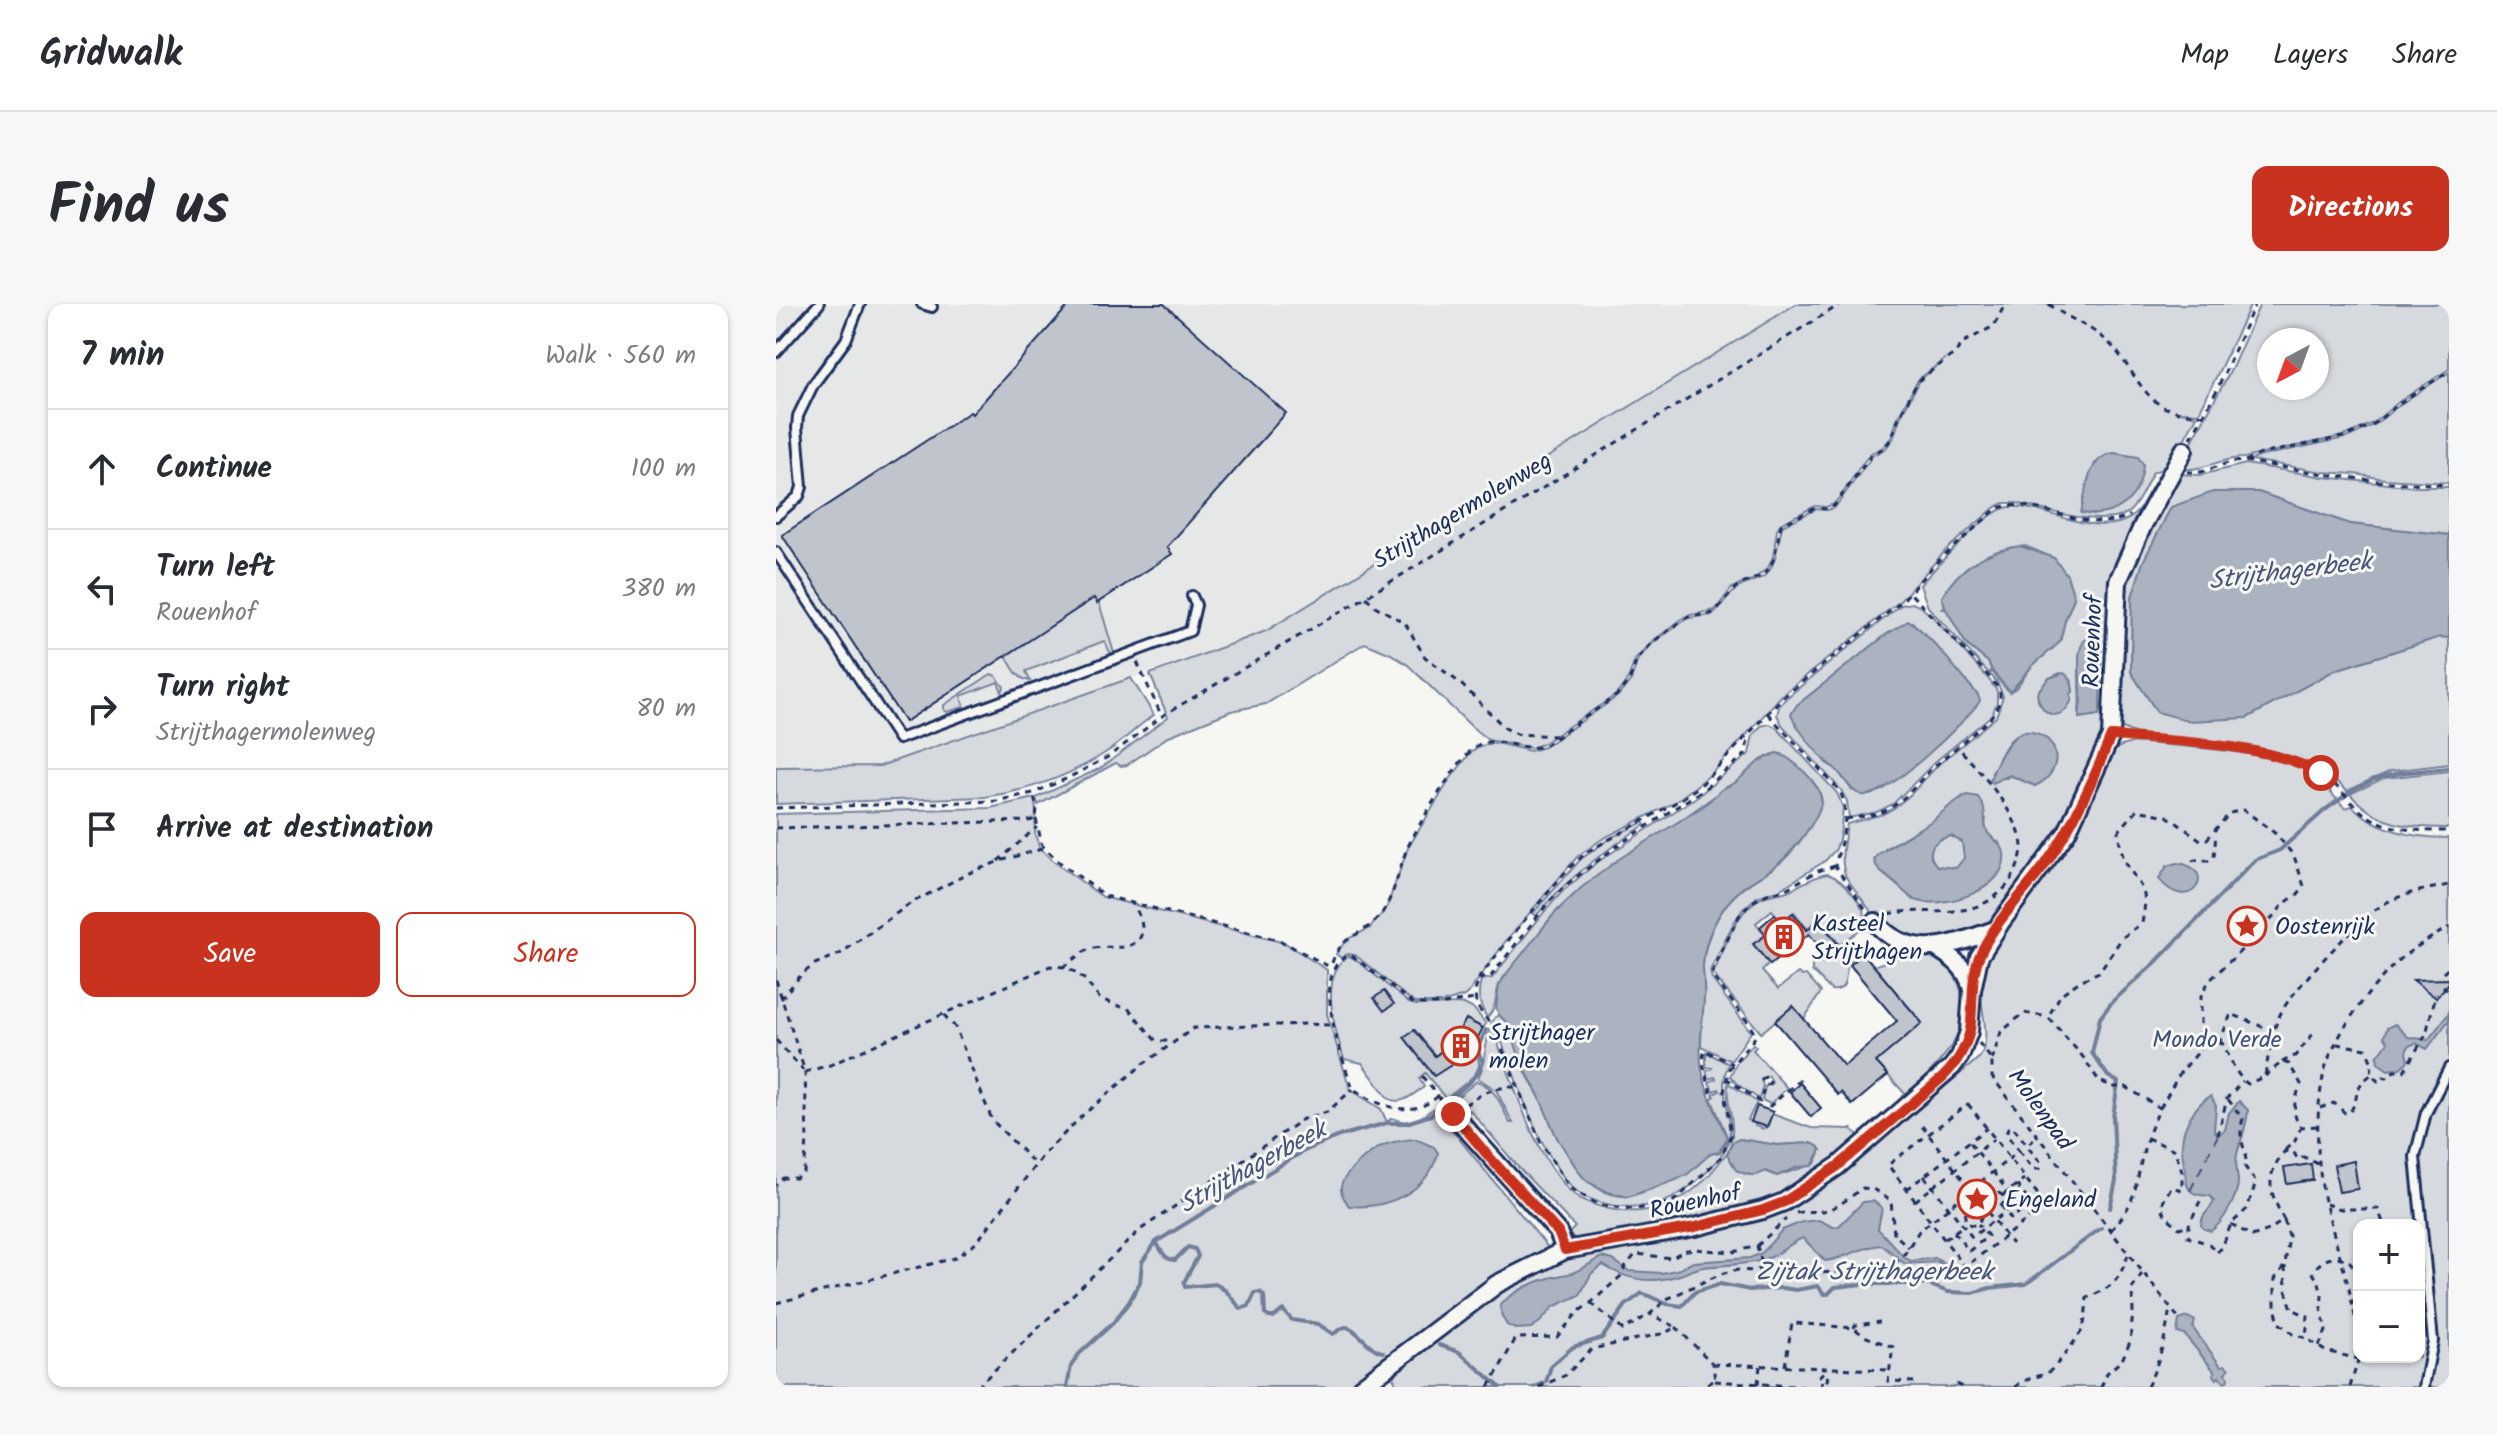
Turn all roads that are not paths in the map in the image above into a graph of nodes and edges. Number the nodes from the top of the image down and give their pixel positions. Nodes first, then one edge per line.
1 (819, 304) edge
2 (860, 304) edge
3 (922, 304) edge
4 (931, 304) edge
5 (776, 352) edge
6 (2184, 450) road end
7 (776, 516) edge
8 (776, 552) edge
9 (1192, 596) dead end
10 (1875, 922) road end
11 (1995, 930) junction
12 (1935, 947) junction
13 (1972, 990) junction
14 (2449, 1068) edge
15 (1453, 1114) road end
16 (1565, 1250) junction
17 (1366, 1386) edge
18 (2424, 1387) edge

1 - 5 lane
2 - 7 lane
3 - 4 lane
6 - 11 street, Rouenhof
8 - 9 lane
10 - 12 street
11 - 12 street
11 - 13 street, Rouenhof
12 - 13 street
13 - 16 street, Rouenhof
14 - 18 lane
15 - 16 street
16 - 17 street, Rouenhof

